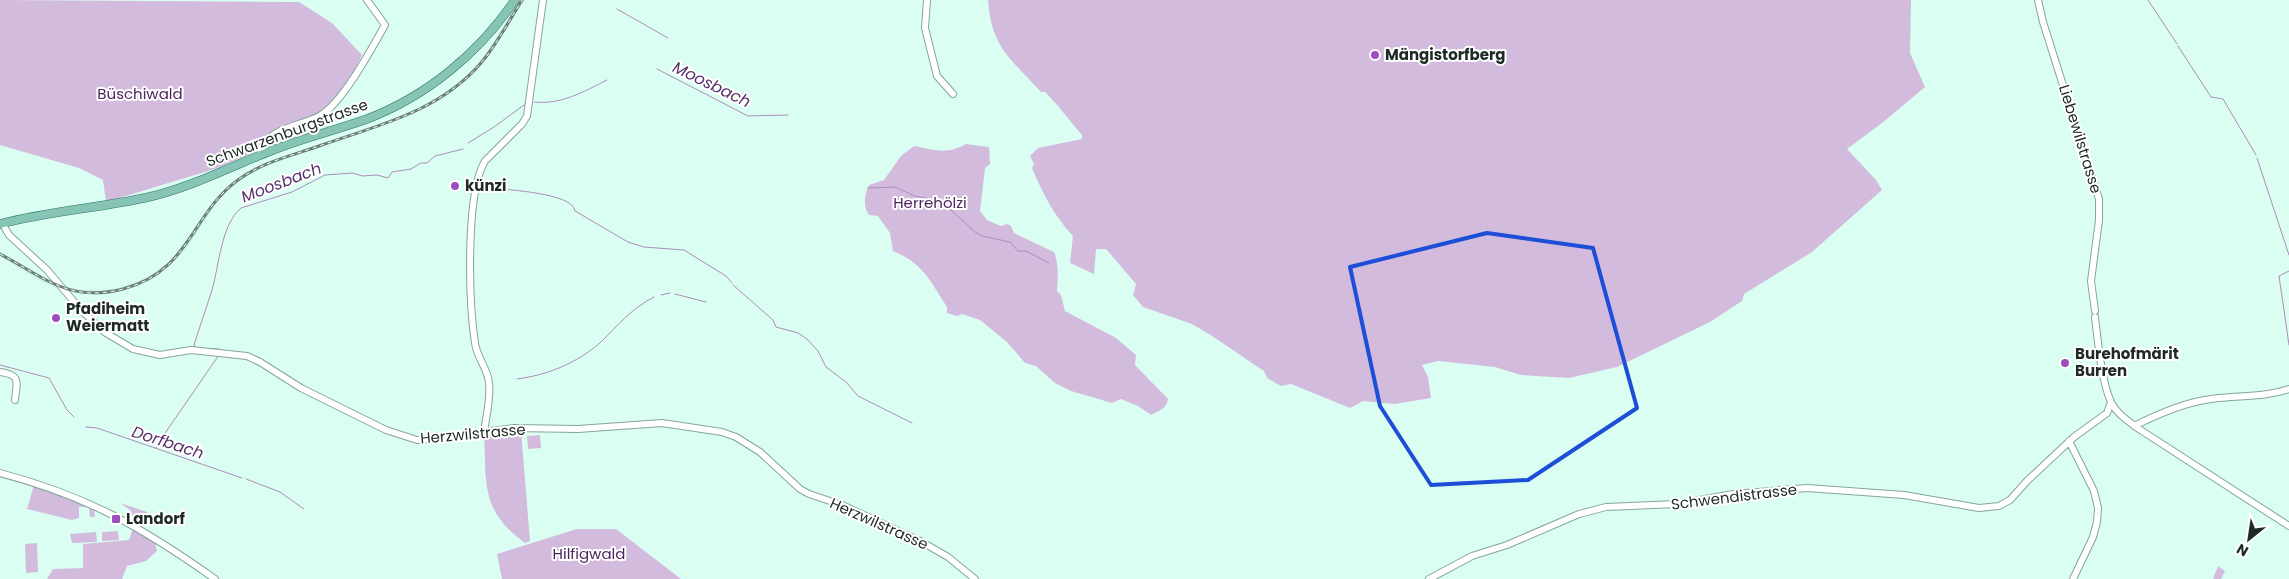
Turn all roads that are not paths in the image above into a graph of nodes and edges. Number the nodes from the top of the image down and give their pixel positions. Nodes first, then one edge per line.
1 (367, 0) edge
2 (515, 0) edge
3 (543, 0) edge
4 (927, 0) edge
5 (2038, 0) edge
6 (954, 94) dead end
7 (260, 155) junction
8 (1, 223) edge
9 (0, 372) edge
10 (2289, 389) edge
11 (15, 400) dead end
12 (2111, 402) junction
13 (2107, 413) junction
14 (2120, 413) junction
15 (2134, 426) junction
16 (484, 432) junction
17 (2069, 441) junction
18 (0, 473) edge
19 (2289, 526) edge
20 (215, 579) edge
21 (976, 579) edge
22 (1429, 579) edge
23 (2073, 579) edge

1 - 7 street
2 - 7 main road, Schwarzenburgstrasse
3 - 16 street
4 - 6 street
5 - 12 street, Liebewilstrasse
7 - 8 main road, Schwarzenburgstrasse
8 - 16 street, Herzwilstrasse
9 - 11 street
10 - 15 street
12 - 13 street
12 - 14 street, Liebewilstrasse
13 - 14 street
13 - 17 street, Schwendistrasse
14 - 15 street, Liebewilstrasse
15 - 19 street, Liebewilstrasse
16 - 21 street, Herzwilstrasse
17 - 22 street, Schwendistrasse
17 - 23 street
18 - 20 street

